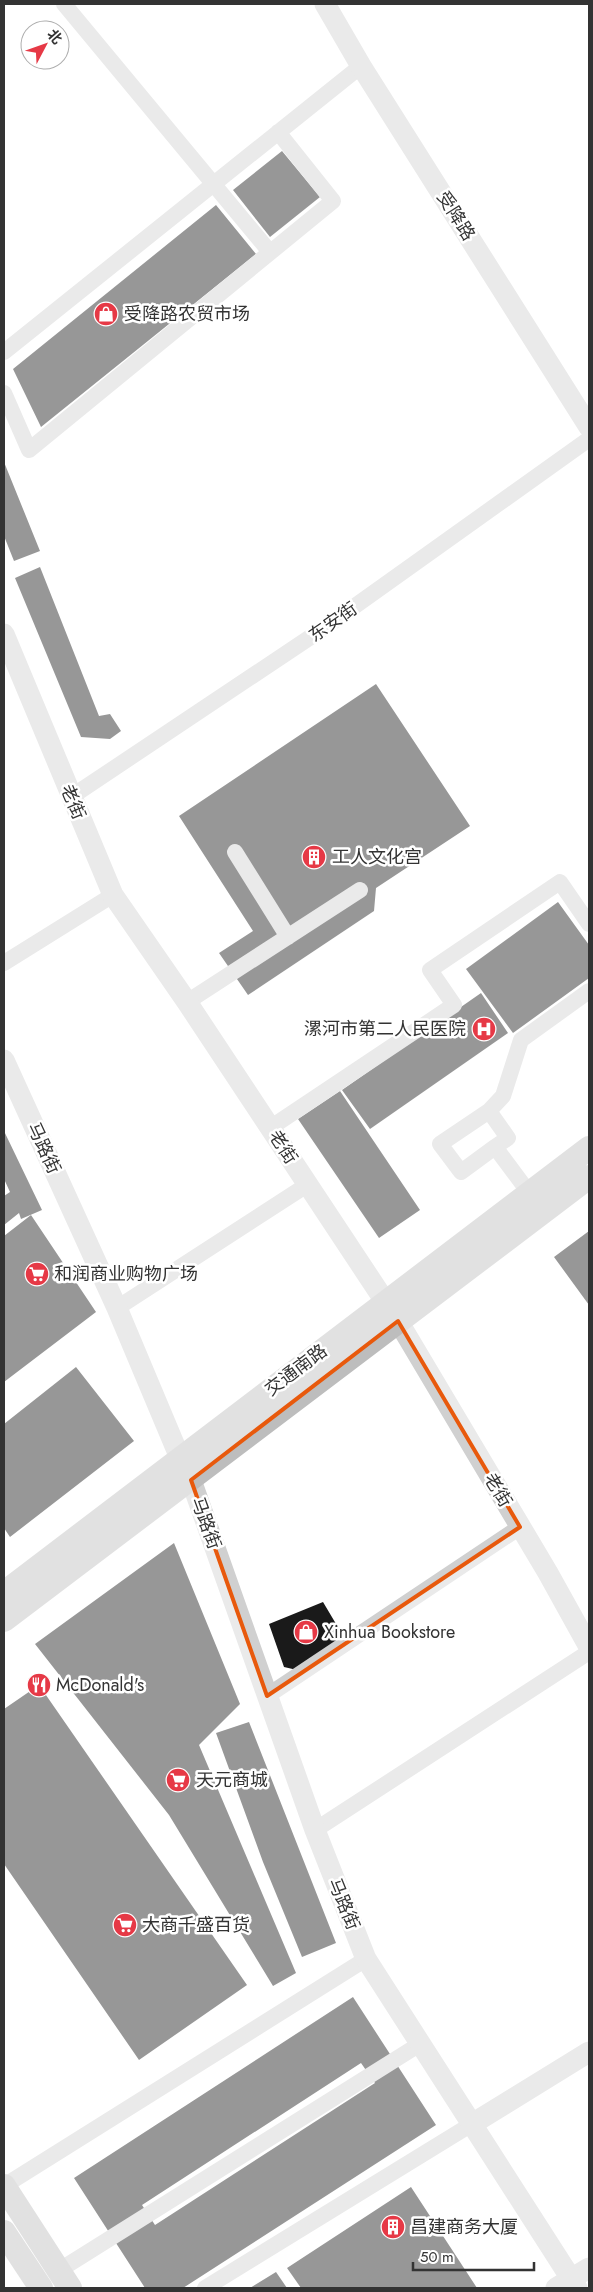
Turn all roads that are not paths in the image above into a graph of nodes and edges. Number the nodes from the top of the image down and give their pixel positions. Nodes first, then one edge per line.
1 (64, 4) edge
2 (325, 4) edge
3 (361, 66) junction
4 (278, 132) junction
5 (214, 183) junction
6 (270, 252) junction
7 (4, 352) edge
8 (4, 393) edge
9 (589, 427) edge
10 (589, 439) edge
11 (4, 634) edge
12 (71, 797) junction
13 (235, 852) dead end
14 (360, 890) dead end
15 (113, 895) junction
16 (589, 924) edge
17 (288, 937) junction
18 (4, 963) edge
19 (589, 991) edge
20 (187, 1002) junction
21 (4, 1060) edge
22 (489, 1111) junction
23 (270, 1128) junction
24 (495, 1147) junction
25 (589, 1148) edge
26 (589, 1176) edge
27 (307, 1185) junction
28 (530, 1194) junction
29 (385, 1302) junction
30 (117, 1308) junction
31 (398, 1321) junction
32 (180, 1458) junction
33 (191, 1480) junction
34 (520, 1527) junction
35 (4, 1593) edge
36 (4, 1620) edge
37 (589, 1648) edge
38 (589, 1652) edge
39 (267, 1696) junction
40 (315, 1830) junction
41 (366, 1959) junction
42 (420, 2044) junction
43 (589, 2052) edge
44 (472, 2124) junction
45 (4, 2186) edge
46 (4, 2232) edge
47 (589, 2268) edge
48 (64, 2280) edge
49 (568, 2285) edge
50 (40, 2288) edge
51 (205, 2288) edge

1 - 5 street
2 - 3 street, 受降路
3 - 4 street
3 - 9 street, 受降路
4 - 5 street
4 - 6 street
5 - 6 street
5 - 7 street
6 - 8 street
10 - 12 street, 东安街
11 - 12 street, 老街
12 - 15 street, 老街
13 - 17 street
14 - 17 street
15 - 18 street
15 - 20 street, 老街
16 - 23 street
17 - 20 street
19 - 22 street
20 - 23 street, 老街
21 - 30 street, 马路街
22 - 24 street
22 - 24 street
23 - 27 street, 老街
24 - 28 street
25 - 28 main road, 交通南路
26 - 31 main road, 交通南路
27 - 29 street, 老街
27 - 30 street
28 - 29 main road, 交通南路
29 - 31 street, 老街
29 - 32 main road, 交通南路
30 - 32 street, 马路街
31 - 33 main road, 交通南路
31 - 34 street, 老街
32 - 35 main road, 交通南路
33 - 36 main road, 交通南路
33 - 39 street, 马路街
34 - 37 street, 老街
34 - 39 street
38 - 40 street
39 - 40 street, 马路街
40 - 41 street, 马路街
41 - 42 street, 马路街
41 - 45 street
42 - 44 street, 马路街
42 - 48 street
43 - 44 street
44 - 49 street, 马路街
44 - 51 street
45 - 48 main road
46 - 50 main road
47 - 49 street

